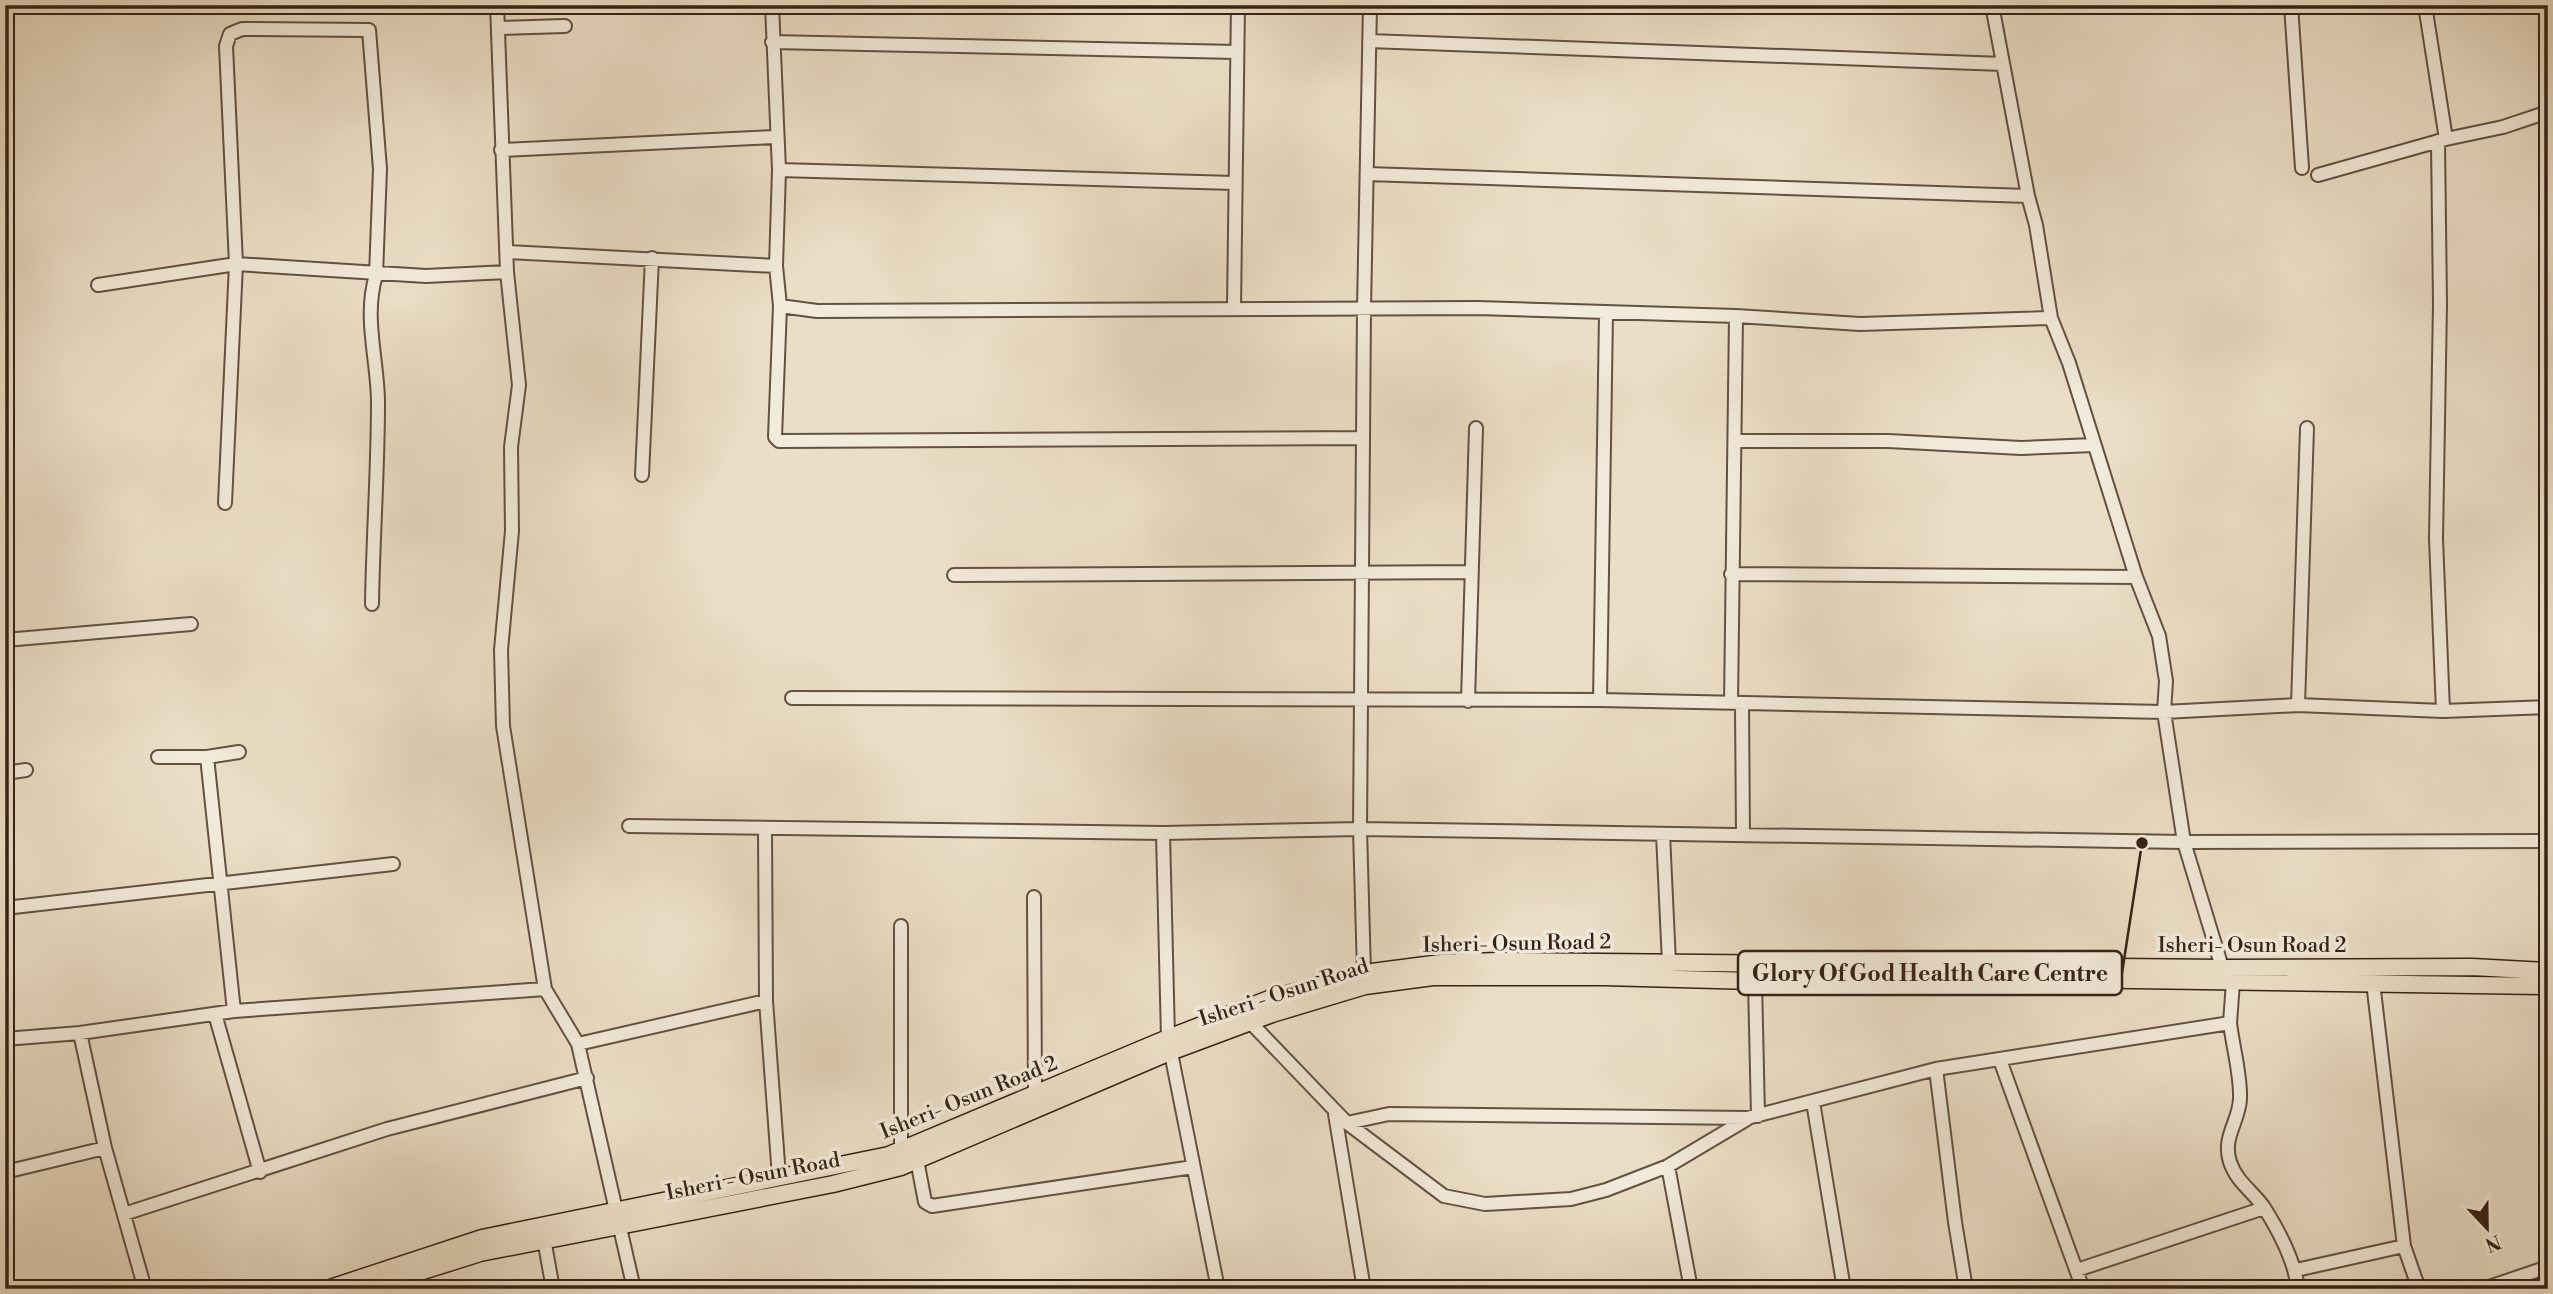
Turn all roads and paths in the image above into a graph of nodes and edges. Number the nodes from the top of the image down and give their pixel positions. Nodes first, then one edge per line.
1 (497, 5) edge
2 (772, 5) edge
3 (1238, 5) edge
4 (1370, 5) edge
5 (1993, 5) edge
6 (2291, 5) edge
7 (2425, 5) edge
8 (565, 26) dead end
9 (498, 28) junction
10 (1369, 41) junction
11 (772, 42) junction
12 (1237, 52) junction
13 (2003, 64) junction
14 (2548, 112) edge
15 (775, 137) junction
16 (2442, 140) junction
17 (502, 150) junction
18 (2302, 168) dead end
19 (779, 170) junction
20 (1367, 174) junction
21 (2318, 175) dead end
22 (1234, 183) junction
23 (2028, 196) junction
24 (507, 252) junction
25 (652, 258) junction
26 (236, 264) junction
27 (776, 266) junction
28 (507, 272) junction
29 (376, 275) junction
30 (98, 285) dead end
31 (780, 306) junction
32 (1364, 308) junction
33 (1234, 309) junction
34 (1606, 314) junction
35 (1737, 316) junction
36 (2051, 318) junction
37 (1476, 428) dead end
38 (2307, 428) dead end
39 (1363, 438) junction
40 (1735, 441) junction
41 (2094, 445) junction
42 (642, 475) dead end
43 (225, 503) dead end
44 (1362, 571) junction
45 (1471, 572) junction
46 (1731, 574) junction
47 (954, 575) dead end
48 (2136, 577) junction
49 (372, 604) dead end
50 (191, 624) dead end
51 (5, 640) edge
52 (792, 698) dead end
53 (1600, 700) junction
54 (1468, 701) junction
55 (1361, 702) junction
56 (1737, 704) junction
57 (2298, 705) junction
58 (2548, 707) edge
59 (2443, 711) junction
60 (2164, 712) junction
61 (239, 752) dead end
62 (158, 757) dead end
63 (207, 757) junction
64 (26, 770) dead end
65 (5, 773) edge
66 (629, 826) dead end
67 (765, 829) junction
68 (1360, 829) junction
69 (1163, 833) junction
70 (1663, 834) junction
71 (1743, 835) junction
72 (2548, 841) edge
73 (2184, 842) junction
74 (393, 864) dead end
75 (219, 884) junction
76 (1034, 897) dead end
77 (5, 908) edge
78 (901, 926) dead end
79 (1669, 963) junction
80 (2548, 971) edge
81 (1364, 974) junction
82 (2227, 977) junction
83 (1755, 981) junction
84 (2373, 982) junction
85 (2548, 986) edge
86 (545, 989) junction
87 (766, 1001) junction
88 (234, 1011) junction
89 (215, 1014) junction
90 (1250, 1022) junction
91 (2230, 1023) junction
92 (80, 1033) junction
93 (5, 1039) edge
94 (578, 1044) junction
95 (1169, 1045) junction
96 (2000, 1060) junction
97 (1936, 1069) junction
98 (587, 1078) junction
99 (1035, 1094) junction
100 (1813, 1102) junction
101 (1335, 1114) junction
102 (1753, 1117) junction
103 (1347, 1123) junction
104 (105, 1148) junction
105 (901, 1151) junction
106 (917, 1160) junction
107 (1668, 1166) junction
108 (1193, 1167) junction
109 (5, 1172) edge
110 (260, 1172) junction
111 (779, 1177) junction
112 (2264, 1208) junction
113 (124, 1214) junction
114 (620, 1217) junction
115 (544, 1239) junction
116 (2404, 1246) junction
117 (2548, 1267) edge
118 (2077, 1270) junction
119 (2296, 1270) junction
120 (418, 1271) junction
121 (145, 1289) edge
122 (327, 1289) edge
123 (366, 1289) edge
124 (419, 1289) edge
125 (553, 1289) edge
126 (634, 1289) edge
127 (1217, 1289) edge
128 (1364, 1289) edge
129 (1691, 1289) edge
130 (1844, 1289) edge
131 (1966, 1289) edge
132 (2083, 1289) edge
133 (2298, 1289) edge
134 (2419, 1289) edge
135 (2483, 1289) edge

1 - 9 street
2 - 11 street
3 - 12 street
4 - 10 street
5 - 13 street
6 - 18 street
7 - 16 street
8 - 9 street
9 - 17 street
10 - 13 street
10 - 20 street
11 - 12 street
11 - 15 street
12 - 22 street
13 - 23 street
14 - 16 street
15 - 17 street
15 - 19 street
16 - 21 street
16 - 59 street
17 - 24 street
19 - 22 street
19 - 27 street
20 - 23 street
20 - 32 street
22 - 33 street
23 - 36 street
24 - 25 street
24 - 28 street
25 - 27 street
25 - 42 street
26 - 29 street
26 - 29 street
26 - 30 street
26 - 43 street
27 - 31 street
28 - 29 street
28 - 86 street
29 - 49 street
31 - 33 street
31 - 39 street
32 - 33 street
32 - 34 street
32 - 39 street
34 - 35 street
34 - 53 street
35 - 36 street
35 - 40 street
36 - 41 street
37 - 45 street
38 - 57 street
39 - 44 street
40 - 41 street
40 - 46 street
41 - 48 street
44 - 45 street
44 - 47 street
44 - 55 street
45 - 54 street
46 - 48 street
46 - 56 street
48 - 60 street
50 - 51 street
52 - 55 street
53 - 54 street
53 - 56 street
54 - 55 street
55 - 68 street
56 - 60 street
56 - 71 street
57 - 59 street
57 - 60 street
58 - 59 street
60 - 73 street
61 - 63 street
62 - 63 street
63 - 75 street
64 - 65 street
66 - 67 street
67 - 69 street
67 - 87 street
68 - 69 street
68 - 70 street
68 - 81 street
69 - 95 street
70 - 71 street
70 - 79 street
71 - 73 street
72 - 73 street
73 - 82 street
74 - 75 street
75 - 77 street
75 - 88 street
76 - 99 street
78 - 105 street
79 - 81 main road, Isheri- Osun Road 2
79 - 82 main road, Isheri- Osun Road 2
80 - 82 main road, Isheri- Osun Road 2
81 - 95 main road, Isheri- Osun Road 2
82 - 83 main road, Isheri - Osun Road
82 - 84 main road, Isheri - Osun Road
82 - 91 street
83 - 90 main road, Isheri - Osun Road
83 - 102 street
84 - 85 main road, Isheri - Osun Road
84 - 116 street
86 - 88 street
86 - 94 street
87 - 94 street
87 - 111 street
88 - 89 street
89 - 92 street
89 - 110 street
90 - 95 main road, Isheri - Osun Road
90 - 101 street
91 - 96 street
91 - 112 street
92 - 93 street
92 - 104 street
94 - 98 street
95 - 99 main road, Isheri- Osun Road 2
95 - 106 main road, Isheri - Osun Road
95 - 108 street
96 - 97 street
96 - 118 street
97 - 100 street
97 - 131 street
98 - 110 street
98 - 114 street
99 - 105 main road, Isheri- Osun Road 2
100 - 102 street
100 - 130 street
101 - 103 street
101 - 128 street
102 - 103 street
102 - 107 street
103 - 107 street
104 - 109 street
104 - 113 street
105 - 111 main road, Isheri- Osun Road 2
106 - 108 street
106 - 114 main road, Isheri - Osun Road
107 - 129 street
108 - 127 street
110 - 113 street
111 - 114 main road, Isheri- Osun Road 2
112 - 118 street
112 - 119 street
113 - 121 street
114 - 115 main road, Isheri - Osun Road
114 - 122 main road, Isheri- Osun Road 2
114 - 126 street
115 - 120 main road, Isheri - Osun Road
115 - 125 street
116 - 119 street
116 - 134 street
117 - 135 street
118 - 132 street
119 - 133 street
120 - 123 main road, Isheri - Osun Road
120 - 124 street

